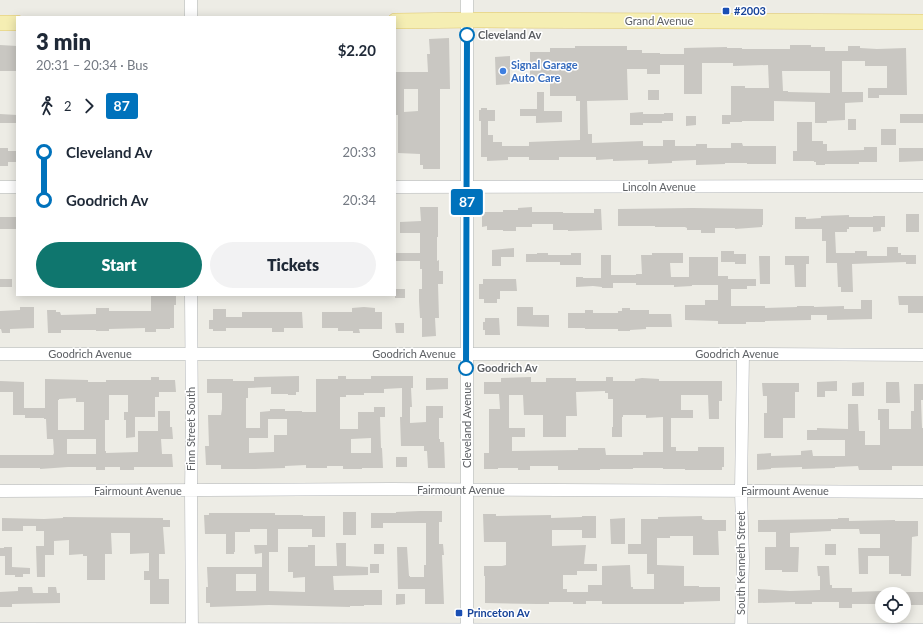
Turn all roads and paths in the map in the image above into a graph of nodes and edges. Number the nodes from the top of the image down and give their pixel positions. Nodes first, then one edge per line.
1 (191, 0) edge
2 (467, 0) edge
3 (191, 16) edge
4 (467, 20) junction
5 (396, 21) edge
6 (923, 22) edge
7 (0, 23) edge
8 (16, 23) edge
9 (923, 186) edge
10 (0, 187) edge
11 (16, 187) edge
12 (396, 187) edge
13 (467, 187) junction
14 (191, 296) edge
15 (0, 354) edge
16 (191, 354) junction
17 (466, 354) junction
18 (743, 354) junction
19 (923, 354) edge
20 (191, 490) junction
21 (467, 490) junction
22 (0, 491) edge
23 (741, 491) junction
24 (923, 492) edge
25 (0, 629) edge
26 (741, 629) junction
27 (923, 630) edge
28 (192, 632) edge
29 (467, 632) edge

1 - 3 street
2 - 4 street, Cleveland Avenue
4 - 5 main road, Grand Avenue
4 - 6 main road, Grand Avenue
4 - 13 street, Cleveland Avenue
7 - 8 main road
9 - 13 street, Lincoln Avenue
10 - 11 street
12 - 13 street, Lincoln Avenue
13 - 17 street, Cleveland Avenue
14 - 16 street, Finn Street South
15 - 16 street, Goodrich Avenue
16 - 17 street, Goodrich Avenue
16 - 20 street, Finn Street South
17 - 18 street, Goodrich Avenue
17 - 21 street, Cleveland Avenue
18 - 19 street, Goodrich Avenue
18 - 23 street, South Kenneth Street
20 - 21 street, Fairmount Avenue
20 - 22 street, Fairmount Avenue
20 - 28 street, Finn Street South
21 - 23 street, Fairmount Avenue
21 - 29 street, Cleveland Avenue
23 - 24 street, Fairmount Avenue
23 - 26 street, South Kenneth Street
25 - 28 street
26 - 27 street
26 - 29 street
28 - 29 street

